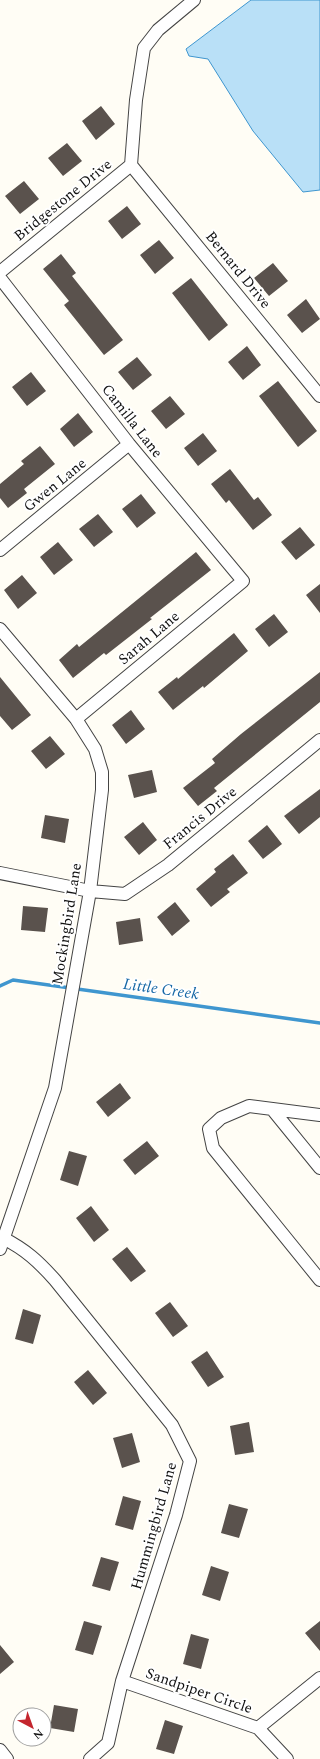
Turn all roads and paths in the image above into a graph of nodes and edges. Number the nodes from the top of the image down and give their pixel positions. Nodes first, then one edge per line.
1 (194, 0) edge
2 (131, 165) junction
3 (0, 272) edge
4 (0, 278) edge
5 (320, 396) edge
6 (129, 444) junction
7 (0, 550) edge
8 (243, 581) joint
9 (0, 629) edge
10 (76, 719) junction
11 (320, 740) edge
12 (0, 874) edge
13 (90, 891) junction
14 (272, 1109) junction
15 (320, 1115) edge
16 (320, 1168) edge
17 (2, 1244) edge
18 (320, 1280) edge
19 (320, 1678) edge
20 (122, 1681) junction
21 (258, 1728) junction
22 (0, 1750) edge
23 (7, 1759) edge
24 (90, 1759) edge
25 (287, 1759) edge

1 - 2 street, Bridgestone Drive
2 - 3 street, Bridgestone Drive
2 - 5 street, Bernard Drive
4 - 6 street, Camilla Lane
6 - 7 street, Gwen Lane
6 - 8 street, Camilla Lane
8 - 10 street, Sarah Lane
9 - 10 street, Mockingbird Lane
10 - 13 street, Mockingbird Lane
11 - 13 street, Francis Drive
12 - 13 street, Francis Drive
13 - 17 street, Mockingbird Lane
14 - 15 street
14 - 16 street
14 - 18 street
17 - 20 street, Hummingbird Lane
19 - 21 street, Sandpiper Circle
20 - 21 street, Sandpiper Circle
20 - 24 street, Hummingbird Lane
21 - 25 street
22 - 23 street

